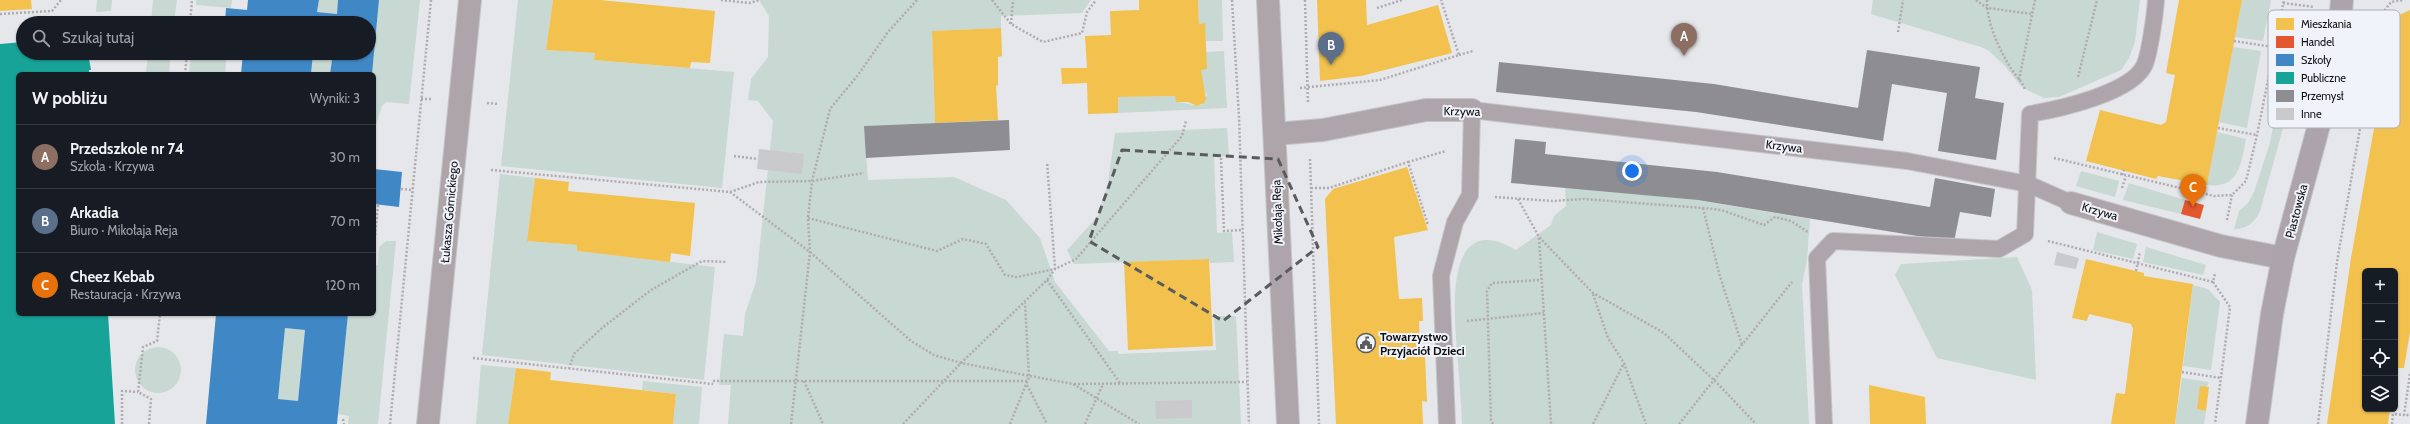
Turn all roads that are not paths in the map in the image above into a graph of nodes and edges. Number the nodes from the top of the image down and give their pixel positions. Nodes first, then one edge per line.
1 (470, 0) edge
2 (1268, 0) edge
3 (2156, 0) edge
4 (2342, 0) edge
5 (2341, 10) edge
6 (1472, 110) junction
7 (2318, 128) edge
8 (1275, 134) junction
9 (2028, 184) junction
10 (2070, 203) joint
11 (2283, 258) junction
12 (428, 424) edge
13 (1288, 424) edge
14 (1447, 424) edge
15 (1824, 424) edge
16 (2257, 424) edge

1 - 12 street, Łukasza Górnickiego
2 - 8 street, Mikołaja Reja
3 - 9 lane
4 - 5 street, Piastowska
6 - 8 street, Krzywa
6 - 9 lane, Krzywa
6 - 14 lane
7 - 11 street, Piastowska
8 - 13 street, Mikołaja Reja
9 - 10 lane, Krzywa
9 - 15 lane
10 - 11 street, Krzywa
11 - 16 street, Piastowska

